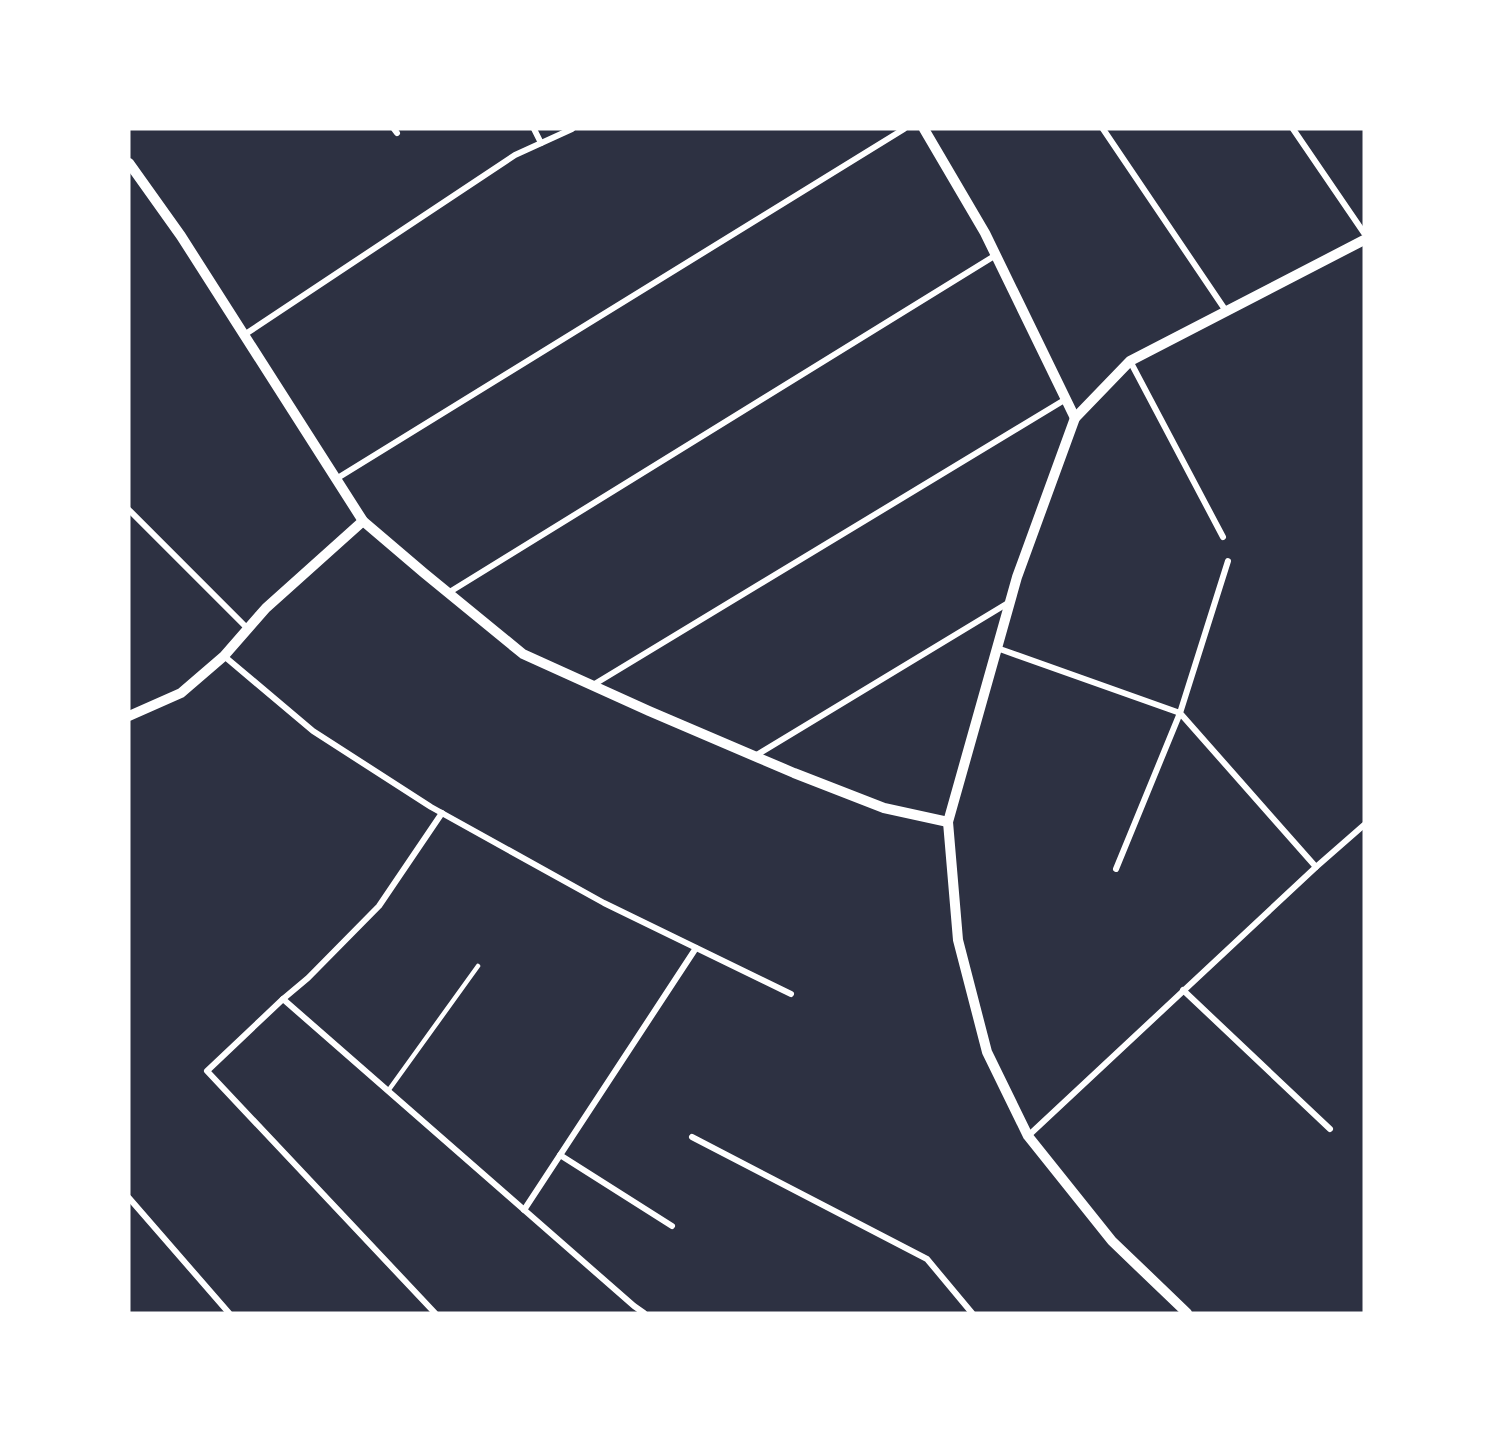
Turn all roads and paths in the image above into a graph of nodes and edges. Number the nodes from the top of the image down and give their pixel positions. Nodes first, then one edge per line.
1 (534, 129) edge
2 (572, 129) edge
3 (904, 129) edge
4 (924, 129) edge
5 (1103, 129) edge
6 (1293, 129) edge
7 (541, 143) junction
8 (129, 163) edge
9 (1364, 233) edge
10 (1364, 240) edge
11 (996, 255) junction
12 (1226, 311) junction
13 (244, 335) junction
14 (1130, 361) junction
15 (1066, 399) junction
16 (1075, 418) junction
17 (336, 479) junction
18 (129, 510) edge
19 (363, 521) junction
20 (1223, 537) dead end
21 (1228, 561) dead end
22 (448, 593) junction
23 (1010, 603) junction
24 (248, 630) junction
25 (997, 648) junction
26 (224, 656) junction
27 (593, 685) junction
28 (1180, 713) junction
29 (129, 716) edge
30 (754, 756) junction
31 (442, 813) junction
32 (948, 822) junction
33 (1364, 825) edge
34 (1316, 867) junction
35 (1116, 869) dead end
36 (696, 948) junction
37 (478, 966) dead end
38 (1183, 990) junction
39 (790, 994) dead end
40 (283, 999) junction
41 (387, 1091) junction
42 (1330, 1129) dead end
43 (1028, 1136) junction
44 (692, 1137) dead end
45 (560, 1155) junction
46 (129, 1198) edge
47 (524, 1210) junction
48 (672, 1226) dead end
49 (230, 1313) edge
50 (435, 1313) edge
51 (644, 1313) edge
52 (972, 1313) edge
53 (1187, 1313) edge

1 - 7 street
2 - 7 street
3 - 17 street
4 - 11 street
5 - 12 street
6 - 9 street
7 - 13 street
8 - 13 street
10 - 12 street
11 - 15 street
11 - 22 street
12 - 14 street
13 - 17 street
14 - 16 street
14 - 20 street
15 - 16 street
15 - 27 street
16 - 23 street
17 - 19 street
18 - 24 street
19 - 22 street
19 - 24 street
21 - 28 street
22 - 27 street
23 - 25 street
23 - 30 street
24 - 26 street
25 - 28 street
25 - 32 street
26 - 29 street
26 - 31 street
27 - 30 street
28 - 34 street
28 - 35 street
30 - 32 street
31 - 36 street
31 - 40 street
32 - 43 street
33 - 34 street
34 - 38 street
36 - 39 street
36 - 45 street
37 - 41 lane
38 - 42 street
38 - 43 street
40 - 41 street
40 - 50 street
41 - 47 street
43 - 53 street
44 - 52 street
45 - 47 street
45 - 48 street
46 - 49 street
47 - 51 street

